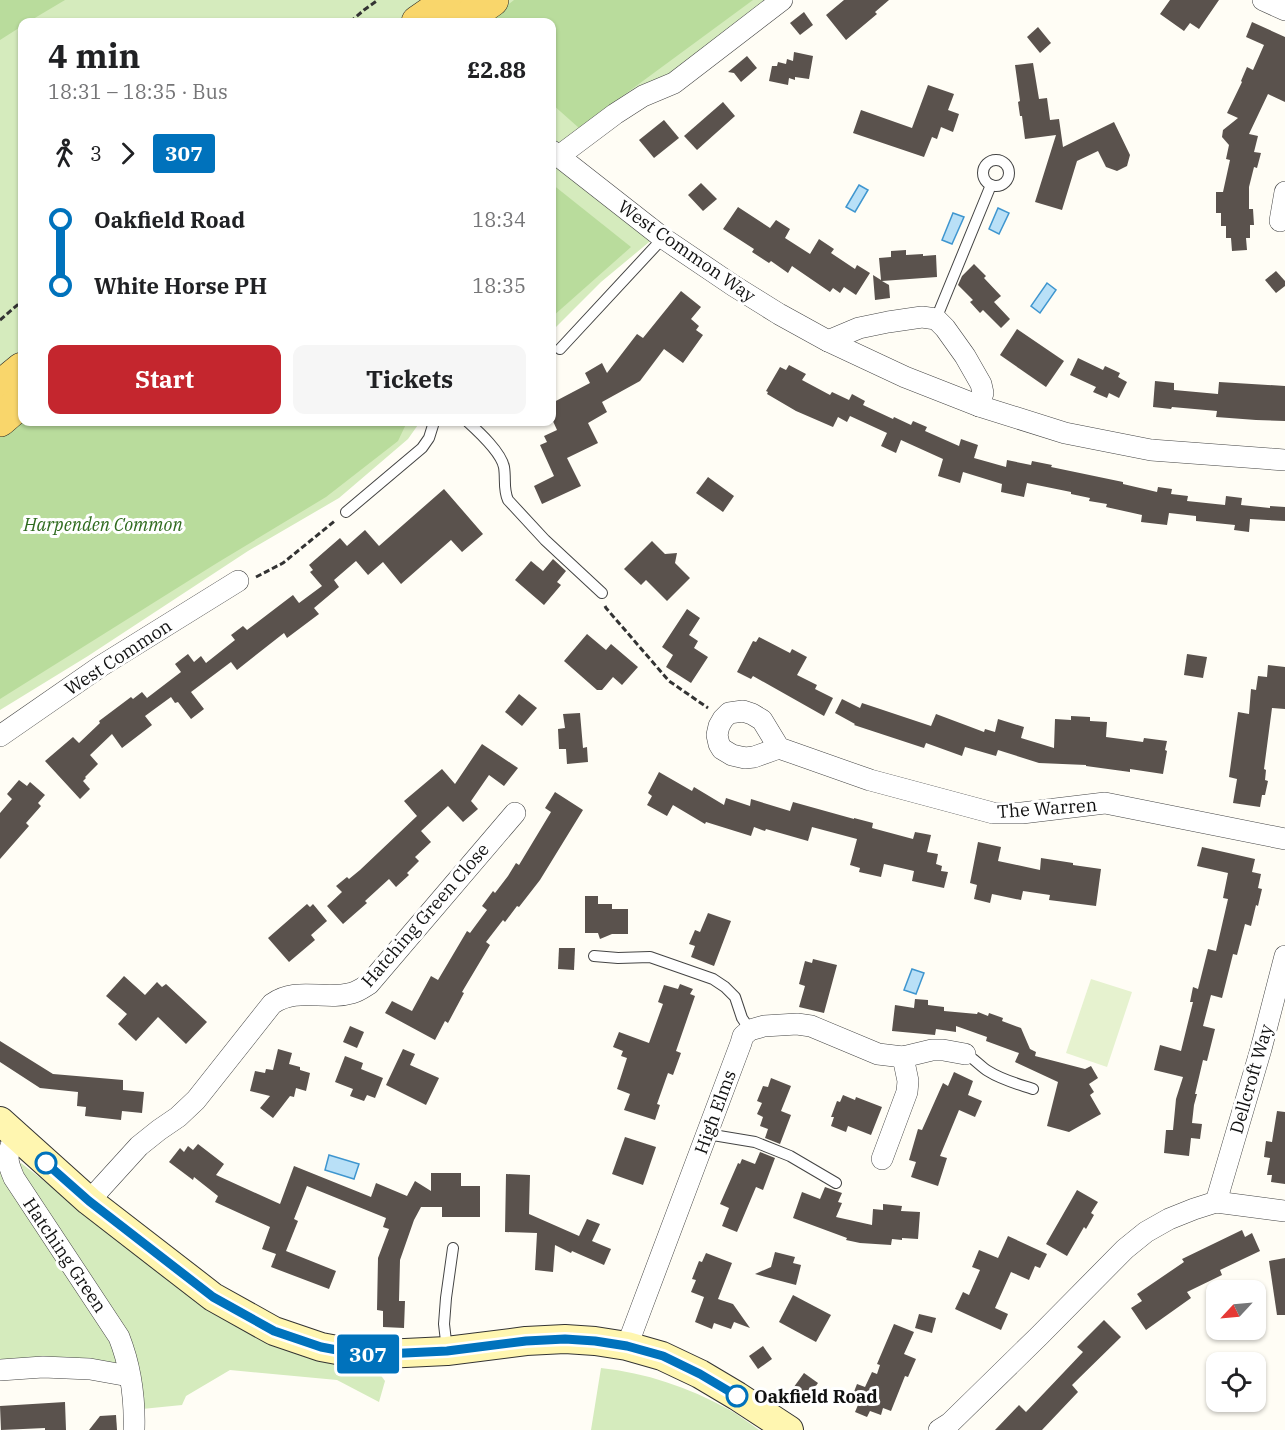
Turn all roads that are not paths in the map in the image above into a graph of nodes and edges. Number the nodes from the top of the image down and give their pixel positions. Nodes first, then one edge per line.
1 (450, 0) edge
2 (492, 0) edge
3 (782, 0) edge
4 (1263, 0) edge
5 (1285, 10) edge
6 (424, 18) edge
7 (467, 18) edge
8 (556, 152) edge
9 (556, 154) edge
10 (991, 185) dead end
11 (1285, 192) edge
12 (1280, 221) dead end
13 (663, 238) junction
14 (936, 319) junction
15 (828, 341) junction
16 (560, 349) dead end
17 (12, 386) edge
18 (979, 406) junction
19 (0, 420) edge
20 (433, 426) edge
21 (472, 426) edge
22 (1285, 460) edge
23 (346, 512) road end
24 (238, 581) road end
25 (602, 592) road end
26 (0, 736) edge
27 (779, 748) junction
28 (515, 813) dead end
29 (1285, 838) edge
30 (594, 956) dead end
31 (1285, 956) edge
32 (750, 1030) junction
33 (965, 1054) joint
34 (903, 1057) junction
35 (1033, 1089) dead end
36 (8, 1128) edge
37 (707, 1134) junction
38 (882, 1159) dead end
39 (836, 1183) dead end
40 (89, 1201) junction
41 (1216, 1202) junction
42 (1285, 1211) edge
43 (453, 1248) dead end
44 (627, 1346) junction
45 (447, 1351) junction
46 (0, 1370) edge
47 (129, 1376) junction
48 (134, 1430) edge
49 (789, 1430) edge
50 (939, 1430) edge

1 - 6 main road
2 - 7 main road
3 - 8 street
4 - 5 street
9 - 13 street, West Common Way
10 - 14 lane
11 - 12 street
13 - 15 street, West Common Way
13 - 16 lane
14 - 15 street
14 - 18 street
15 - 18 street, West Common Way
17 - 19 main road
18 - 22 street, West Common Way
20 - 23 lane
21 - 25 lane
24 - 26 street, West Common
27 - 27 street
27 - 29 street, The Warren
28 - 40 street, Hatching Green Close
30 - 32 lane
31 - 41 street, Dellcroft Way
32 - 34 street
32 - 37 street, High Elms
33 - 34 street
33 - 35 lane
34 - 38 street
36 - 40 main road
36 - 47 street, Hatching Green
37 - 39 lane
37 - 44 street, High Elms
40 - 45 main road
41 - 42 street
41 - 50 street
43 - 45 lane
44 - 45 main road
44 - 49 main road
46 - 47 street
47 - 48 street, Hatching Green

